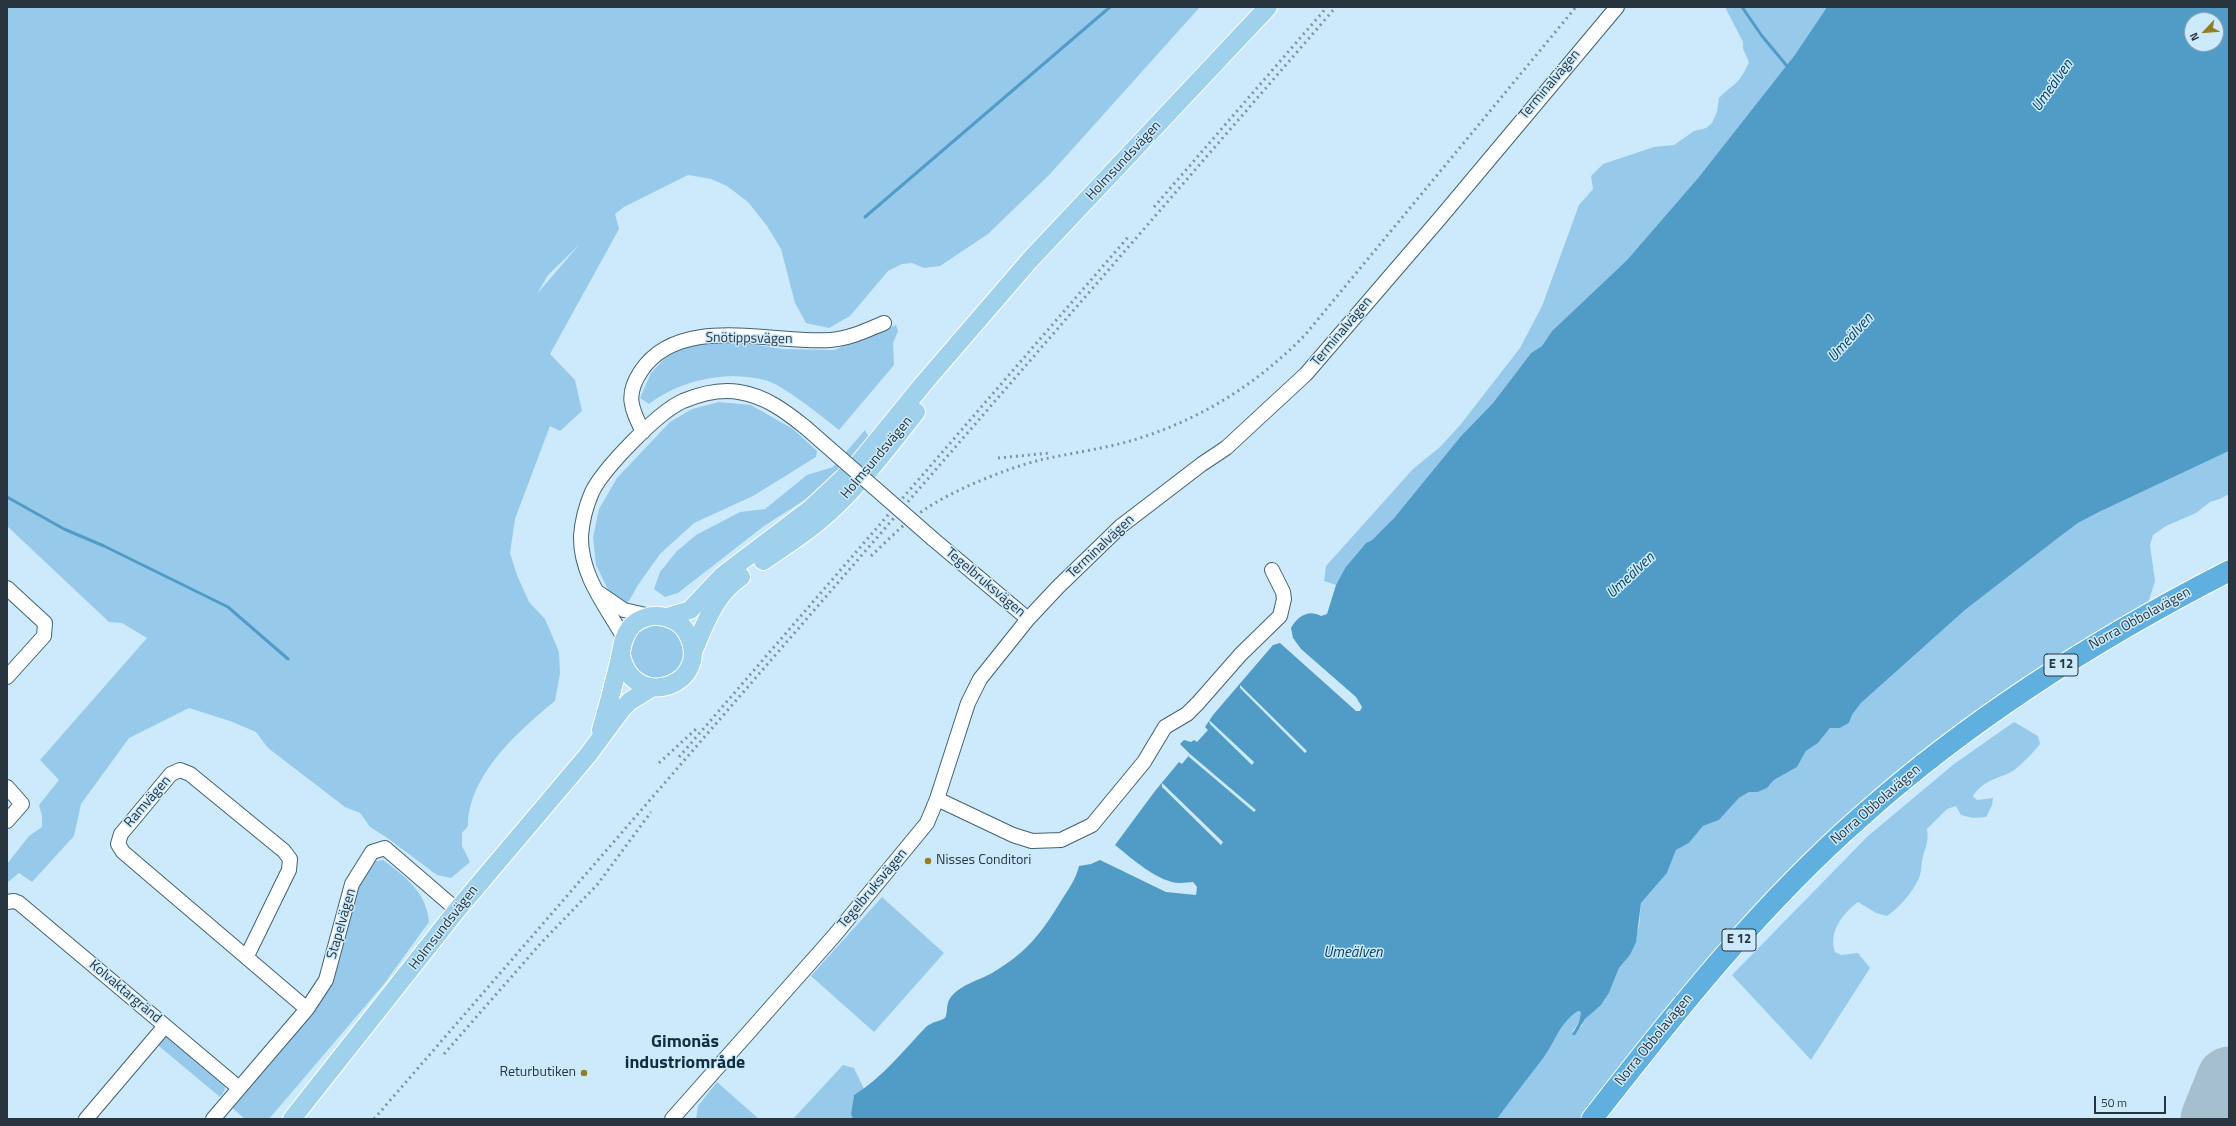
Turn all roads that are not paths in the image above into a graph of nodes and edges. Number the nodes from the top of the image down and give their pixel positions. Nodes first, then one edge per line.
1 (1268, 7) edge
2 (1617, 7) edge
3 (981, 316) junction
4 (884, 323) dead end
5 (643, 432) junction
6 (1272, 570) dead end
7 (2229, 571) edge
8 (7, 588) edge
9 (597, 591) junction
10 (659, 617) junction
11 (1028, 619) junction
12 (622, 647) junction
13 (693, 652) junction
14 (7, 677) edge
15 (651, 688) junction
16 (599, 739) junction
17 (7, 787) edge
18 (937, 799) junction
19 (7, 820) edge
20 (8, 901) edge
21 (457, 910) junction
22 (247, 956) junction
23 (307, 1009) junction
24 (165, 1026) junction
25 (240, 1088) junction
26 (86, 1119) edge
27 (214, 1119) edge
28 (292, 1119) edge
29 (672, 1119) edge
30 (1592, 1119) edge

1 - 3 main road, Holmsundsvägen
2 - 11 street, Terminalvägen
3 - 10 main road, Holmsundsvägen
3 - 13 main road, Holmsundsvägen
4 - 5 street, Snötippsvägen
5 - 9 street, Tegelbruksvägen
5 - 11 street, Tegelbruksvägen, bridge
6 - 18 street
7 - 30 highway, Norra Obbolavägen / E 12
8 - 14 street
9 - 10 street, Tegelbruksvägen
9 - 12 street, Tegelbruksvägen
10 - 12 main road, Holmsundsvägen
10 - 13 main road
11 - 18 street, Tegelbruksvägen
12 - 15 main road
12 - 16 main road, Holmsundsvägen
13 - 15 main road, Holmsundsvägen
15 - 16 main road, Holmsundsvägen
16 - 21 main road, Holmsundsvägen
17 - 19 street
18 - 29 street, Tegelbruksvägen
20 - 24 street, Kolvaktargränd
21 - 23 street, Stapelvägen
21 - 28 main road, Holmsundsvägen
22 - 22 street, Ramvägen
22 - 23 street, Ramvägen
23 - 25 street
24 - 25 street, Kolvaktargränd
24 - 26 street
25 - 27 street

